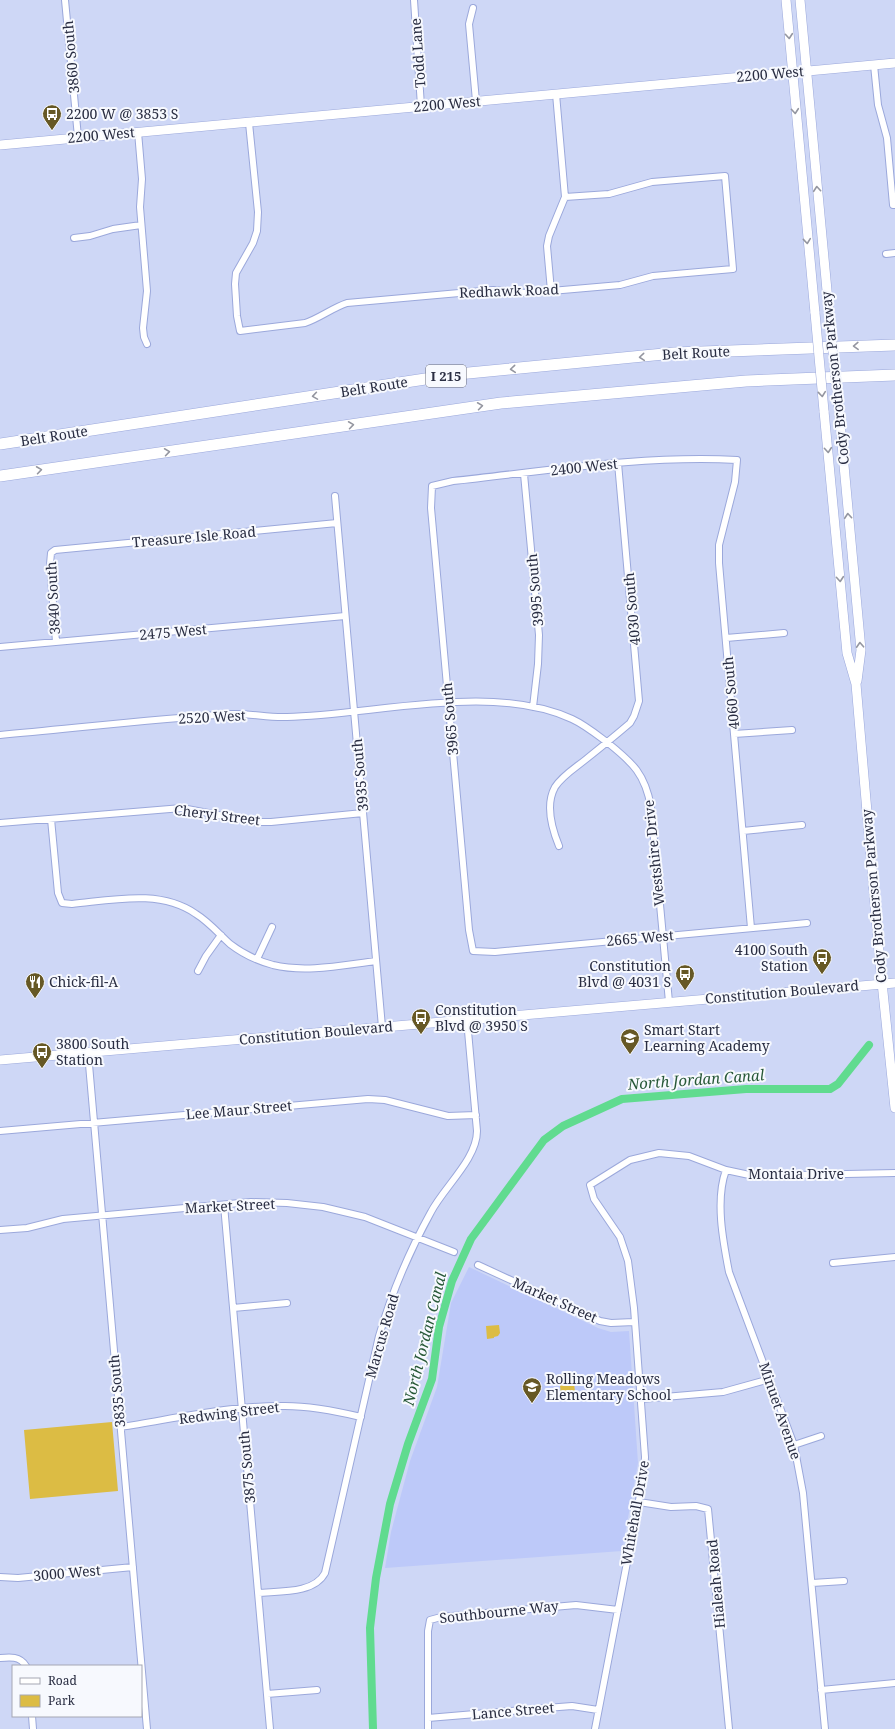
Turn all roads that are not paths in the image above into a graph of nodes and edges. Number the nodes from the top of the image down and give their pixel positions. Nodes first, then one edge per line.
1 (66, 0) edge
2 (414, 0) edge
3 (786, 0) edge
4 (800, 0) edge
5 (473, 8) dead end
6 (895, 63) edge
7 (874, 65) junction
8 (806, 71) junction
9 (792, 72) junction
10 (556, 94) junction
11 (476, 101) junction
12 (421, 106) junction
13 (249, 122) junction
14 (138, 132) junction
15 (78, 137) junction
16 (0, 145) edge
17 (565, 197) junction
18 (895, 205) edge
19 (141, 225) junction
20 (74, 238) dead end
21 (895, 253) edge
22 (886, 254) dead end
23 (551, 291) junction
24 (147, 344) dead end
25 (895, 346) edge
26 (895, 375) edge
27 (0, 444) edge
28 (737, 460) joint
29 (618, 463) junction
30 (524, 474) junction
31 (0, 476) edge
32 (432, 486) joint
33 (335, 496) dead end
34 (337, 523) junction
35 (51, 553) joint
36 (345, 616) junction
37 (784, 633) dead end
38 (726, 638) junction
39 (56, 642) junction
40 (0, 647) edge
41 (856, 684) junction
42 (449, 703) junction
43 (533, 707) junction
44 (354, 712) junction
45 (792, 730) dead end
46 (734, 734) junction
47 (0, 735) edge
48 (607, 742) junction
49 (363, 813) junction
50 (51, 819) junction
51 (0, 824) edge
52 (802, 825) dead end
53 (743, 831) junction
54 (559, 846) dead end
55 (807, 923) dead end
56 (272, 928) dead end
57 (751, 928) junction
58 (221, 935) junction
59 (662, 936) junction
60 (473, 952) joint
61 (257, 959) junction
62 (376, 961) junction
63 (198, 971) dead end
64 (895, 983) edge
65 (882, 984) junction
66 (669, 1002) junction
67 (467, 1020) junction
68 (382, 1027) junction
69 (88, 1053) junction
70 (0, 1060) edge
71 (895, 1108) edge
72 (476, 1115) junction
73 (94, 1123) junction
74 (0, 1131) edge
75 (726, 1170) junction
76 (895, 1173) edge
77 (590, 1185) joint
78 (224, 1205) junction
79 (102, 1215) junction
80 (0, 1230) edge
81 (419, 1237) junction
82 (454, 1252) dead end
83 (895, 1257) edge
84 (834, 1263) dead end
85 (478, 1265) dead end
86 (287, 1303) dead end
87 (233, 1308) junction
88 (634, 1322) junction
89 (770, 1380) junction
90 (641, 1399) junction
91 (242, 1409) junction
92 (361, 1417) junction
93 (121, 1427) junction
94 (821, 1436) dead end
95 (794, 1445) junction
96 (639, 1502) junction
97 (133, 1567) junction
98 (0, 1578) edge
99 (844, 1581) dead end
100 (812, 1583) junction
101 (258, 1593) junction
102 (618, 1610) junction
103 (0, 1658) edge
104 (25, 1665) edge
105 (141, 1665) edge
106 (142, 1671) edge
107 (895, 1683) edge
108 (317, 1690) dead end
109 (821, 1690) junction
110 (267, 1694) junction
111 (598, 1710) junction
112 (32, 1717) edge
113 (428, 1718) junction
114 (33, 1729) edge
115 (147, 1729) edge
116 (270, 1729) edge
117 (428, 1729) edge
118 (595, 1729) edge
119 (728, 1729) edge
120 (825, 1729) edge

1 - 15 street, 3860 South
2 - 12 street, Todd Lane
3 -> 9 main road, Cody Brotherson Parkway
4 - 8 main road, Cody Brotherson Parkway
5 - 11 street
6 - 7 main road, 2200 West
7 - 8 main road, 2200 West
7 - 18 street
8 - 9 main road, 2200 West
41 -> 8 main road, Cody Brotherson Parkway, bridge
9 - 10 main road, 2200 West
9 -> 41 main road, Cody Brotherson Parkway, bridge
10 - 11 main road, 2200 West
10 - 17 street
11 - 12 main road, 2200 West
12 - 13 main road, 2200 West
13 - 14 main road, 2200 West
13 - 23 street, Redhawk Road
14 - 15 main road, 2200 West
14 - 19 street
15 - 16 main road, 2200 West
17 - 23 street
17 - 23 street, Redhawk Road
19 - 20 street
19 - 24 street
21 - 22 street
25 -> 27 highway, Belt Route / I 215
31 -> 26 highway
28 - 29 street, 2400 West
28 - 38 street, 4060 South
29 - 30 street, 2400 West
29 - 48 street, 4030 South
30 - 32 street, 2400 West
30 - 43 street, 3995 South
32 - 42 street, 3965 South
33 - 34 street, 3935 South
34 - 35 street, Treasure Isle Road
34 - 36 street, 3935 South
35 - 39 street, 3840 South
36 - 39 street, 2475 West
36 - 44 street, 3935 South
37 - 38 street
38 - 46 street, 4060 South
39 - 40 street, 2475 West
41 - 65 main road, Cody Brotherson Parkway
42 - 43 street, Westshire Drive
42 - 44 street, 2520 West
42 - 60 street, 3965 South
43 - 48 street, Westshire Drive
44 - 47 street, 2520 West
44 - 49 street, 3935 South
45 - 46 street
46 - 53 street, 4060 South
48 - 54 street, 4030 South
48 - 59 street, Westshire Drive
49 - 50 street, Cheryl Street
49 - 62 street, 3935 South
50 - 51 street, Cheryl Street
50 - 58 street
52 - 53 street
53 - 57 street, 4060 South
55 - 57 street, 2665 West
56 - 61 street
57 - 59 street, 2665 West
58 - 61 street
58 - 63 street
59 - 60 street, 2665 West
59 - 66 street, Westshire Drive
61 - 62 street
62 - 68 street, 3935 South
64 - 65 main road, Constitution Boulevard
65 - 66 main road, Constitution Boulevard
65 - 71 main road, Cody Brotherson Parkway
66 - 67 main road, Constitution Boulevard
67 - 68 main road, Constitution Boulevard
67 - 72 street, Marcus Road
68 - 69 main road, Constitution Boulevard
69 - 70 main road, Constitution Boulevard
69 - 73 street, 3835 South
72 - 73 street, Lee Maur Street
72 - 81 street, Marcus Road
73 - 74 street, Lee Maur Street
73 - 79 street, 3835 South
75 - 76 street, Montaia Drive
75 - 77 street, Montaia Drive
75 - 89 street, Minuet Avenue
77 - 88 street, Whitehall Drive
78 - 79 street, Market Street
78 - 81 street, Market Street
78 - 87 street, 3875 South
79 - 80 street, Market Street
79 - 93 street, 3835 South
81 - 82 street, Market Street
81 - 92 street, Marcus Road
83 - 84 street
85 - 88 street, Market Street
86 - 87 street
87 - 91 street, 3875 South
88 - 90 street, Whitehall Drive
89 - 90 street
89 - 95 street, Minuet Avenue
90 - 96 street, Whitehall Drive
91 - 92 street, Redwing Street
91 - 93 street, Redwing Street
91 - 101 street, 3875 South
92 - 101 street, Marcus Road
93 - 97 street, 3835 South
94 - 95 street
95 - 100 street, Minuet Avenue
96 - 102 street, Whitehall Drive
96 - 119 street, Hialeah Road
97 - 98 street, 3000 West
97 - 105 street, 3835 South
99 - 100 street
100 - 109 street, Minuet Avenue
101 - 110 street, 3875 South
102 - 111 street, Whitehall Drive
102 - 113 street, Southbourne Way
103 - 104 street
106 - 115 street, 3835 South
107 - 109 street
108 - 110 street
109 - 120 street, Minuet Avenue
110 - 116 street, 3875 South
111 - 113 street, Lance Street
111 - 118 street, Whitehall Drive
112 - 114 street
113 - 117 street

